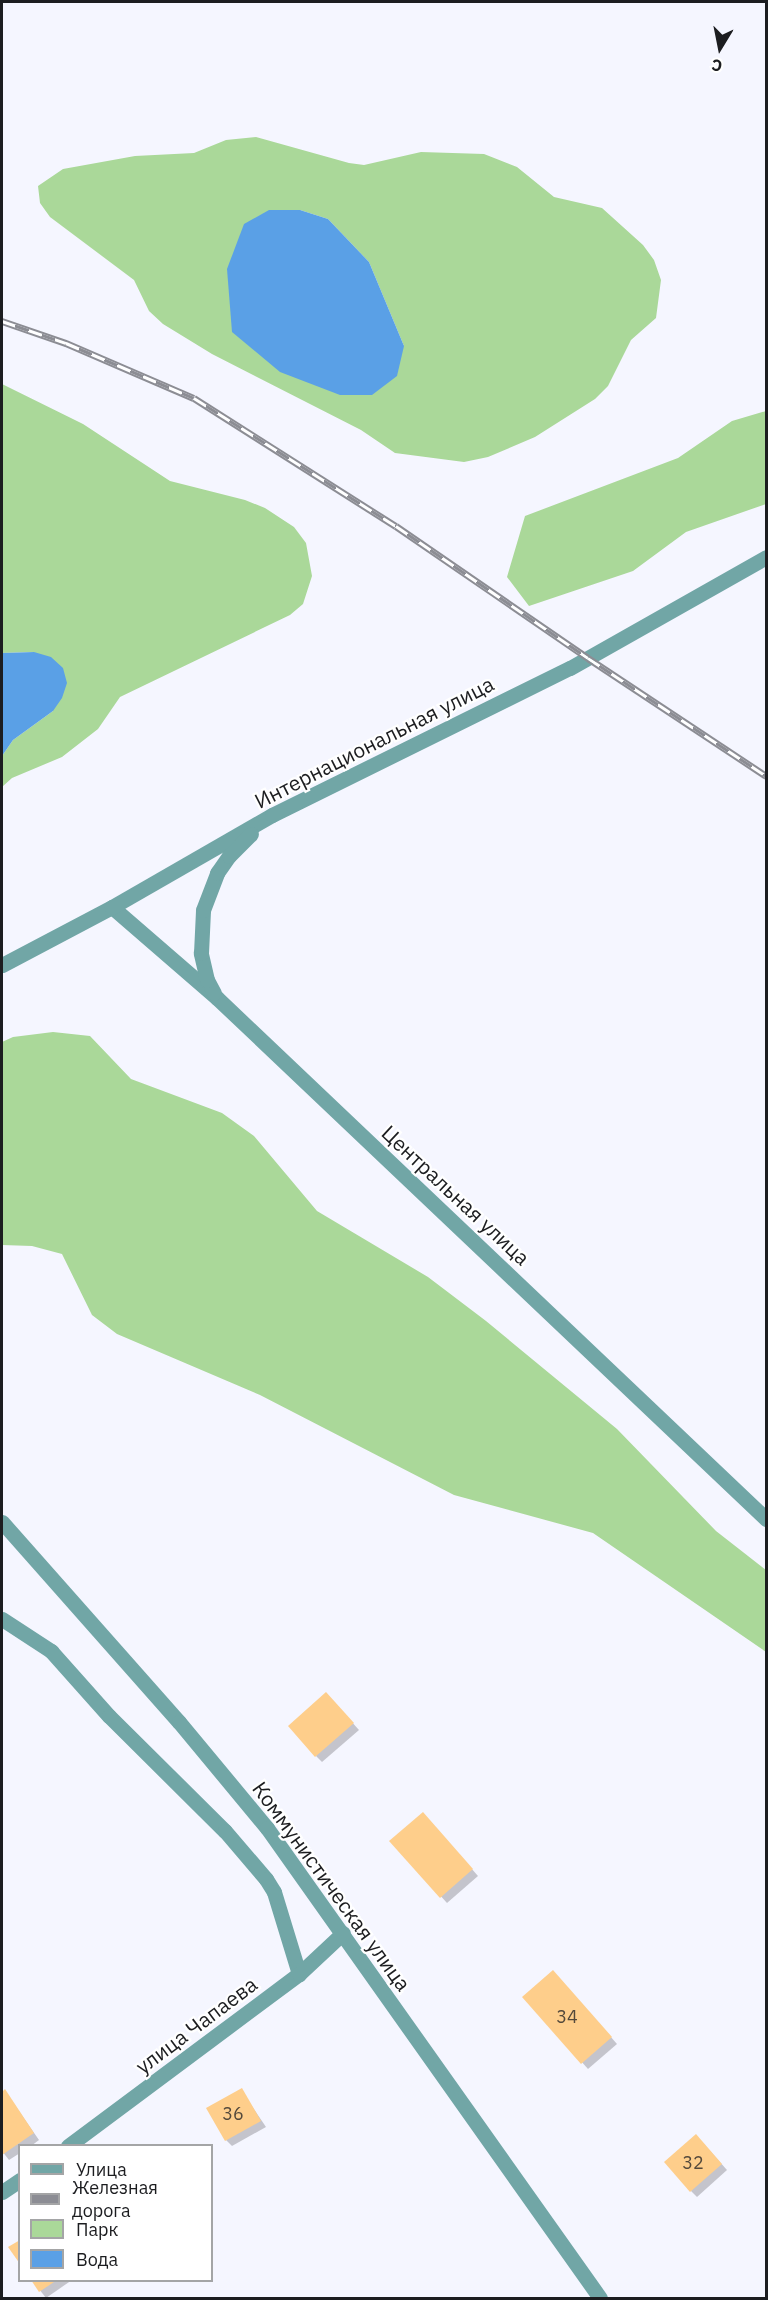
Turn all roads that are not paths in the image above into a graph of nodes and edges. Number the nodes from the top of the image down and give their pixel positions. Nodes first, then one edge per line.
1 (766, 557) edge
2 (272, 815) junction
3 (112, 907) junction
4 (2, 965) edge
5 (217, 998) junction
6 (766, 1519) edge
7 (2, 1522) edge
8 (2, 1619) edge
9 (343, 1933) junction
10 (299, 1974) junction
11 (69, 2144) edge
12 (18, 2181) edge
13 (2, 2192) edge
14 (600, 2298) edge

1 - 2 street, Интернациональная улица
2 - 3 street, Интернациональная улица
2 - 5 street
3 - 4 street, Интернациональная улица
3 - 5 street, Центральная улица
5 - 6 street, Центральная улица
7 - 9 street, Коммунистическая улица
8 - 10 street
9 - 10 street, улица Чапаева
9 - 14 street, Коммунистическая улица
10 - 11 street, улица Чапаева
12 - 13 street

